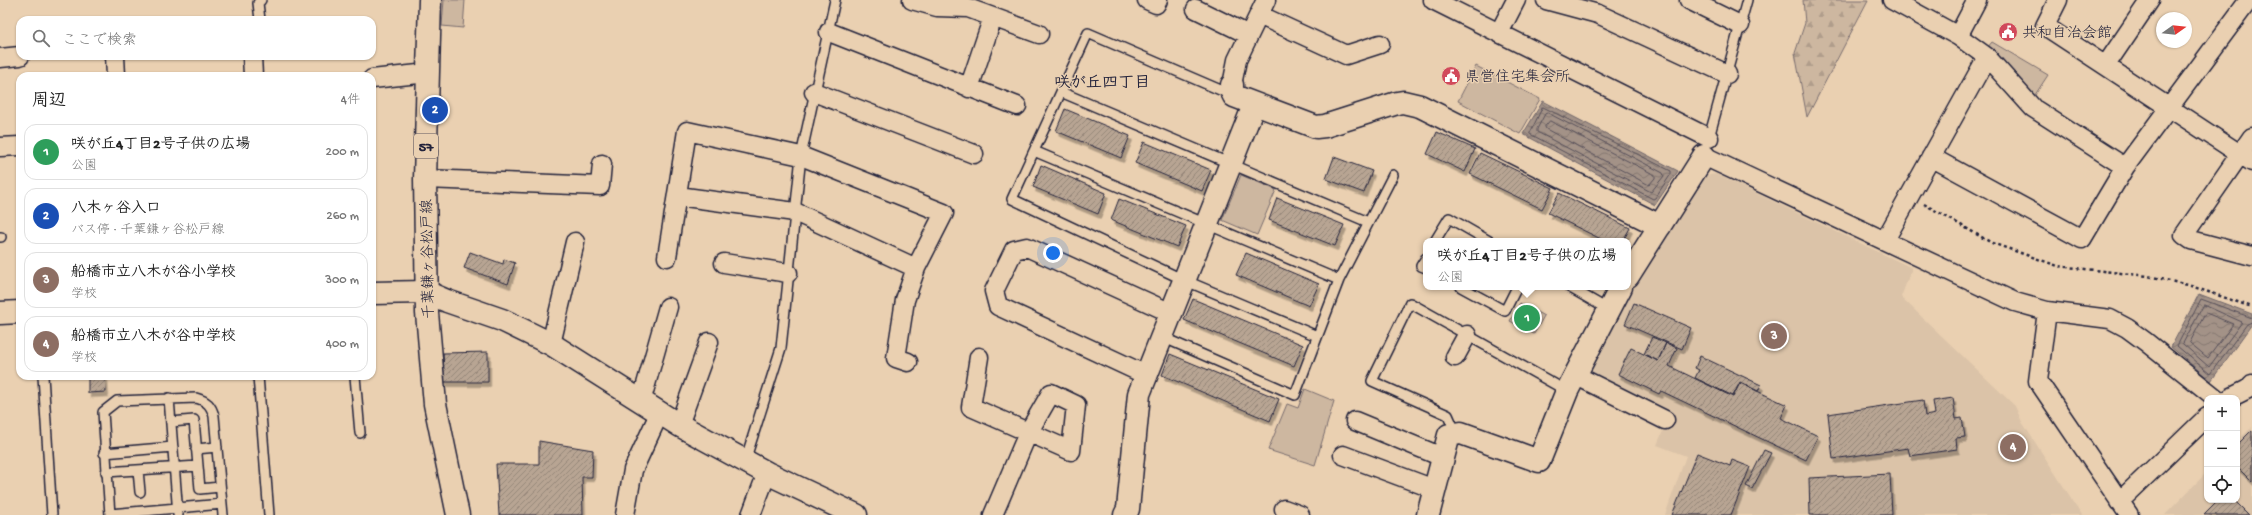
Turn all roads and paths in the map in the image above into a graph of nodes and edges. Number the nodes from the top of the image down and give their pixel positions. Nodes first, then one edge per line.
1 (261, 0) edge
2 (430, 0) edge
3 (835, 0) edge
4 (912, 0) edge
5 (1147, 0) edge
6 (1158, 0) edge
7 (1433, 0) edge
8 (1516, 0) edge
9 (1546, 0) edge
10 (1690, 0) edge
11 (1747, 0) edge
12 (1892, 0) edge
13 (1977, 0) edge
14 (2058, 0) edge
15 (2249, 0) edge
16 (2146, 2) edge
17 (1262, 7) edge
18 (1196, 9) dead end
19 (260, 16) edge
20 (993, 17) junction
21 (1740, 25) junction
22 (829, 32) junction
23 (1499, 33) junction
24 (1039, 34) dead end
25 (1249, 35) junction
26 (1958, 36) junction
27 (1380, 44) dead end
28 (16, 56) edge
29 (1987, 57) junction
30 (0, 58) edge
31 (115, 60) edge
32 (252, 60) edge
33 (2106, 66) junction
34 (116, 72) edge
35 (253, 72) edge
36 (428, 74) junction
37 (1727, 74) junction
38 (376, 79) edge
39 (969, 88) junction
40 (814, 92) junction
41 (1061, 92) junction
42 (1240, 95) junction
43 (1017, 106) dead end
44 (2170, 109) junction
45 (2252, 137) edge
46 (16, 146) edge
47 (0, 147) edge
48 (1707, 147) junction
49 (1034, 151) junction
50 (974, 154) dead end
51 (801, 156) junction
52 (1931, 157) junction
53 (2246, 158) edge
54 (1231, 163) junction
55 (602, 164) dead end
56 (2126, 167) junction
57 (1393, 175) dead end
58 (425, 179) junction
59 (678, 196) junction
60 (1910, 196) junction
61 (795, 212) junction
62 (1368, 222) junction
63 (1207, 224) junction
64 (1660, 226) junction
65 (1438, 238) edge
66 (1484, 238) edge
67 (1885, 240) junction
68 (575, 242) dead end
69 (2252, 256) edge
70 (667, 257) dead end
71 (724, 263) dead end
72 (916, 268) junction
73 (1631, 271) edge
74 (788, 273) junction
75 (1184, 280) junction
76 (1339, 280) junction
77 (1466, 290) edge
78 (1516, 290) edge
79 (1575, 290) edge
80 (1619, 290) edge
81 (426, 292) junction
82 (376, 293) edge
83 (668, 306) dead end
84 (2252, 307) edge
85 (1609, 310) junction
86 (16, 312) edge
87 (2047, 312) junction
88 (0, 313) edge
89 (1171, 313) junction
90 (1467, 335) junction
91 (1317, 336) junction
92 (1162, 337) junction
93 (709, 342) dead end
94 (551, 344) junction
95 (979, 357) dead end
96 (1455, 357) dead end
97 (908, 362) dead end
98 (1146, 375) junction
99 (43, 380) edge
100 (258, 380) edge
101 (355, 380) edge
102 (1571, 383) junction
103 (2252, 384) edge
104 (2212, 395) edge
105 (2236, 395) edge
106 (169, 398) junction
107 (641, 402) junction
108 (659, 414) junction
109 (1665, 420) dead end
110 (2204, 420) edge
111 (1355, 421) dead end
112 (171, 422) junction
113 (679, 425) junction
114 (360, 433) dead end
115 (1456, 433) junction
116 (173, 447) junction
117 (217, 447) junction
118 (196, 449) junction
119 (104, 453) junction
120 (1343, 455) dead end
121 (1442, 457) junction
122 (745, 461) junction
123 (198, 466) junction
124 (174, 467) junction
125 (138, 470) junction
126 (106, 472) junction
127 (767, 474) junction
128 (220, 487) junction
129 (1434, 489) junction
130 (140, 492) dead end
131 (222, 504) junction
132 (2124, 509) edge
133 (178, 511) edge
134 (151, 512) edge
135 (110, 514) edge
136 (52, 515) edge
137 (223, 515) edge
138 (269, 515) edge
139 (458, 515) edge
140 (625, 515) edge
141 (751, 515) edge
142 (856, 515) edge
143 (993, 515) edge
144 (1125, 515) edge
145 (1428, 515) edge

1 - 19 lane
2 - 36 street, 千葉鎌ヶ谷松戸線 / 57
3 - 22 lane
4 - 20 street
5 - 6 street
7 - 23 street
8 - 23 street
9 - 37 street
10 - 21 street
11 - 21 lane
12 - 26 street
13 - 26 street
14 - 33 street
15 - 44 street
16 - 33 street
17 - 25 street
17 - 27 street
18 - 25 street
20 - 24 street
20 - 39 street
21 - 37 lane
22 - 39 street
22 - 40 lane
23 - 48 street
25 - 42 street
26 - 29 street
28 - 30 street
29 - 52 street
29 - 56 street
31 - 34 street
32 - 35 street
33 - 44 street
36 - 38 street
36 - 58 street, 千葉鎌ヶ谷松戸線 / 57
37 - 48 lane
39 - 43 street
40 - 50 street
40 - 51 lane
41 - 42 lane
41 - 49 lane
41 - 54 lane
42 - 54 street
42 - 64 street
44 - 53 street
44 - 56 street
45 - 53 street
46 - 47 street
48 - 64 street
48 - 67 street
49 - 63 lane
49 - 75 lane
51 - 59 street
51 - 61 lane
51 - 72 street
52 - 56 street
52 - 60 street
53 - 69 street
54 - 62 lane
54 - 63 street
55 - 58 street
57 - 62 lane
58 - 81 street, 千葉鎌ヶ谷松戸線 / 57
59 - 61 street
59 - 70 street
60 - 67 street
60 - 84 path
61 - 72 street
61 - 74 lane
62 - 76 lane
63 - 75 street
63 - 76 lane
64 - 73 street
65 - 66 lane
67 - 87 street
68 - 94 street
71 - 74 street
72 - 97 street
74 - 122 lane
75 - 89 street
75 - 91 lane
76 - 91 lane
77 - 78 lane
79 - 85 lane
80 - 85 street
81 - 82 street
81 - 94 street
81 - 139 street, 千葉鎌ヶ谷松戸線 / 57
83 - 107 street
85 - 102 street
86 - 88 street
87 - 104 street
87 - 132 street
89 - 92 street
89 - 98 street
90 - 96 street
90 - 102 lane
90 - 115 lane
91 - 92 lane
92 - 98 street
93 - 113 street
94 - 107 street
95 - 143 street
98 - 144 street
99 - 136 lane
100 - 138 lane
101 - 114 lane
102 - 109 street
102 - 115 street
103 - 105 street
106 - 112 lane
106 - 117 lane
106 - 119 lane
107 - 108 street
108 - 113 street
108 - 140 street
110 - 132 street
111 - 121 street
112 - 116 lane
112 - 118 lane
113 - 122 street
115 - 121 street
116 - 119 lane
116 - 124 lane
117 - 118 lane
117 - 128 lane
118 - 123 lane
119 - 126 lane
120 - 129 street
121 - 129 street
122 - 127 street
123 - 124 lane
123 - 128 lane
124 - 125 lane
124 - 133 lane
125 - 126 lane
125 - 130 lane
126 - 135 lane
127 - 141 street
127 - 142 street
128 - 131 lane
129 - 145 street
131 - 133 lane
131 - 137 lane
133 - 134 lane
134 - 135 lane

